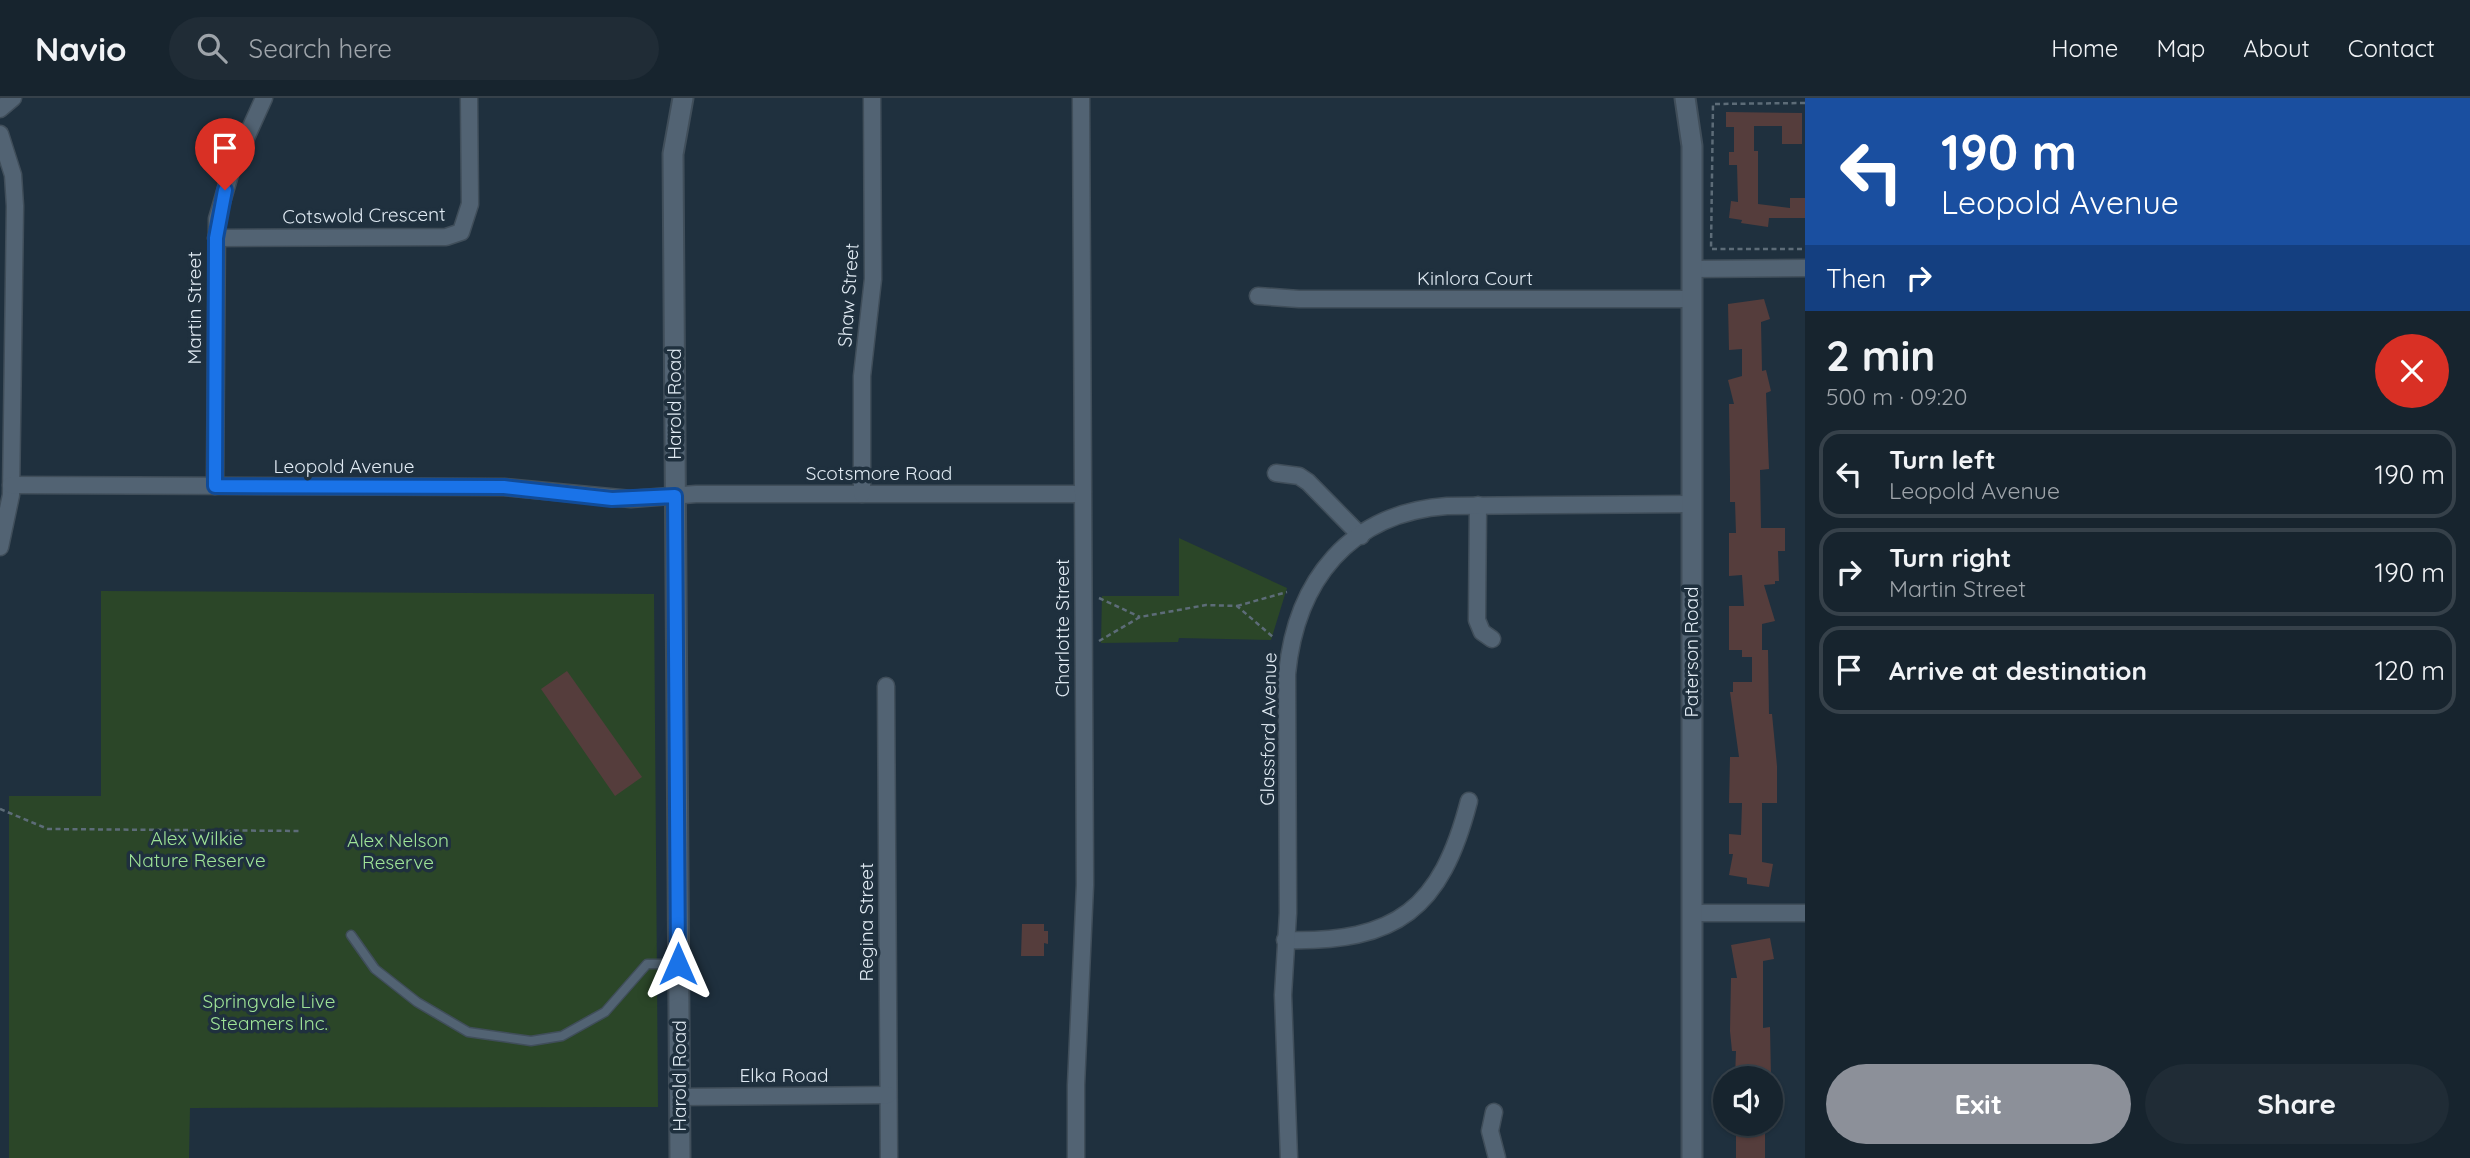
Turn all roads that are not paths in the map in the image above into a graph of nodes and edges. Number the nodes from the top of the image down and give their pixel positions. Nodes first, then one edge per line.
1 (13, 98) edge
2 (264, 98) edge
3 (469, 98) edge
4 (670, 98) edge
5 (683, 98) edge
6 (872, 98) edge
7 (1081, 98) edge
8 (1685, 98) edge
9 (1699, 98) edge
10 (0, 108) edge
11 (0, 134) edge
12 (1692, 146) junction
13 (673, 154) junction
14 (216, 238) junction
15 (1805, 268) edge
16 (1692, 269) junction
17 (1258, 296) dead end
18 (1692, 299) junction
19 (1276, 472) dead end
20 (11, 485) junction
21 (215, 486) junction
22 (862, 494) junction
23 (1082, 494) junction
24 (675, 496) junction
25 (1691, 504) junction
26 (1478, 505) junction
27 (1360, 536) junction
28 (0, 547) edge
29 (1492, 639) dead end
30 (886, 686) dead end
31 (1469, 801) dead end
32 (1692, 913) junction
33 (1805, 913) edge
34 (351, 935) dead end
35 (1285, 940) junction
36 (678, 964) junction
37 (888, 1095) junction
38 (679, 1097) junction
39 (1494, 1112) dead end
40 (680, 1158) edge
41 (889, 1158) edge
42 (1076, 1158) edge
43 (1289, 1158) edge
44 (1497, 1158) edge
45 (1692, 1158) edge

1 - 10 street
2 - 14 street, Martin Street
3 - 14 street, Cotswold Crescent
4 - 13 street, Harold Road
5 - 13 street, Harold Road
6 - 22 street, Shaw Street
7 - 23 street, Charlotte Street
8 - 12 street, Paterson Road
9 - 12 street, Paterson Road
11 - 20 street
12 - 16 street, Paterson Road
13 - 24 street, Harold Road
14 - 21 street, Martin Street
15 - 16 street
16 - 18 street, Paterson Road
17 - 18 street, Kinlora Court
18 - 25 street, Paterson Road
19 - 27 street
20 - 21 street, Leopold Avenue
20 - 28 street
21 - 24 street, Leopold Avenue
22 - 23 street, Scotsmore Road
22 - 24 street, Scotsmore Road
23 - 42 street, Charlotte Street
24 - 36 street, Harold Road
25 - 26 street, Glassford Avenue
25 - 32 street, Paterson Road
26 - 27 street, Glassford Avenue
26 - 29 street
27 - 35 street, Glassford Avenue
30 - 37 street, Regina Street
31 - 35 street
32 - 33 street
32 - 45 street, Paterson Road
34 - 36 lane
35 - 43 street, Glassford Avenue
36 - 38 street, Harold Road
37 - 38 street, Elka Road
37 - 41 street, Regina Street
38 - 40 street, Harold Road
39 - 44 street

